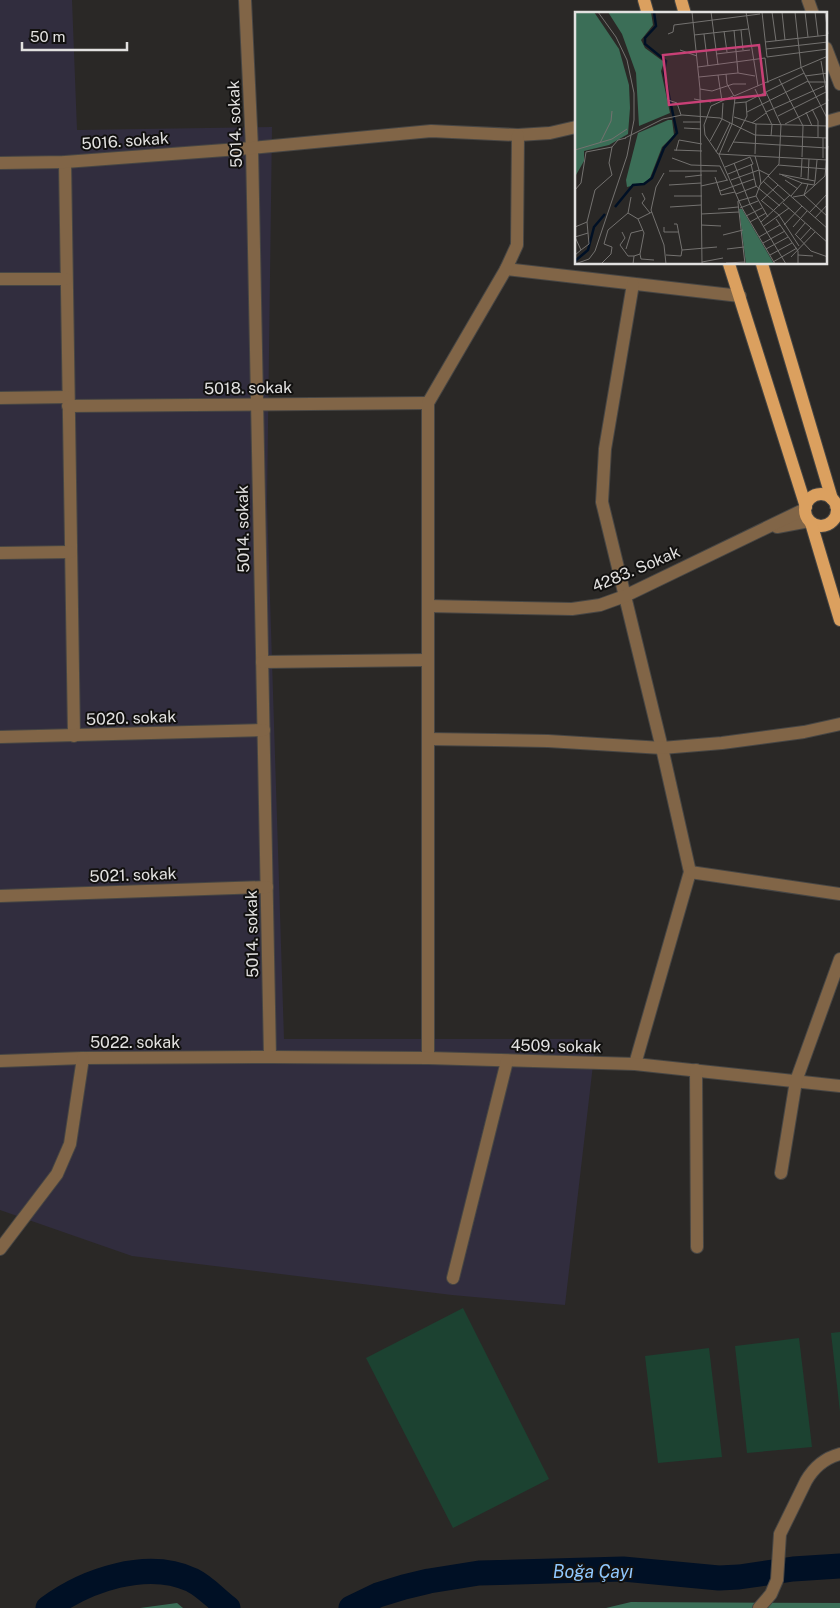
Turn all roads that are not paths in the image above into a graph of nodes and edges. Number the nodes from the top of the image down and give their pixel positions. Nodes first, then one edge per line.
1 (245, 0) edge
2 (808, 0) edge
3 (812, 12) edge
4 (828, 53) edge
5 (840, 84) edge
6 (575, 127) edge
7 (518, 135) junction
8 (252, 148) junction
9 (64, 162) junction
10 (0, 163) edge
11 (729, 265) edge
12 (762, 265) edge
13 (506, 269) junction
14 (0, 279) edge
15 (66, 279) junction
16 (633, 284) junction
17 (740, 296) junction
18 (0, 398) edge
19 (68, 401) junction
20 (428, 403) junction
21 (257, 404) junction
22 (837, 510) edge
23 (808, 515) junction
24 (71, 552) junction
25 (0, 553) edge
26 (625, 596) junction
27 (428, 606) junction
28 (840, 620) edge
29 (428, 660) junction
30 (262, 662) junction
31 (840, 724) edge
32 (264, 730) junction
33 (74, 736) junction
34 (0, 737) edge
35 (428, 739) junction
36 (662, 748) junction
37 (690, 872) junction
38 (267, 887) junction
39 (840, 894) edge
40 (0, 896) edge
41 (840, 959) edge
42 (270, 1057) junction
43 (83, 1058) junction
44 (428, 1058) junction
45 (0, 1061) edge
46 (507, 1061) junction
47 (635, 1064) junction
48 (696, 1070) junction
49 (796, 1081) junction
50 (840, 1086) edge
51 (781, 1173) dead end
52 (697, 1247) dead end
53 (0, 1249) edge
54 (453, 1278) dead end
55 (840, 1454) edge
56 (759, 1608) edge

1 - 8 street, 5014. sokak
2 - 3 street
4 - 5 street
6 - 7 street, 5016. sokak
7 - 8 street, 5016. sokak
7 - 13 street
8 - 9 street, 5016. sokak
8 - 21 street, 5014. sokak
9 - 10 street, 5016. sokak
9 - 15 street
11 - 17 main road
12 - 22 main road
13 - 16 street
13 - 20 street
14 - 15 street
15 - 19 street
16 - 17 street
16 - 26 street
17 - 23 main road
18 - 19 street, 5018. sokak
19 - 21 street, 5018. sokak
19 - 24 street
20 - 21 street, 5018. sokak
20 - 27 street
21 - 30 street, 5014. sokak
22 - 23 main road
22 - 23 main road
23 - 26 street, 4283. Sokak
23 - 28 main road
24 - 25 street
24 - 33 street
26 - 27 street, 4283. Sokak
26 - 36 street
27 - 29 street
29 - 30 street
29 - 35 street
30 - 32 street, 5014. sokak
31 - 36 street
32 - 33 street, 5020. sokak
32 - 38 street, 5014. sokak
33 - 34 street, 5020. sokak
35 - 36 street
35 - 44 street
36 - 37 street
37 - 39 street
37 - 47 street
38 - 40 street, 5021. sokak
38 - 42 street, 5014. sokak
41 - 49 street
42 - 43 street, 5022. sokak
42 - 44 street, 4509. sokak
43 - 45 street, 5022. sokak
43 - 53 street
44 - 46 street, 4509. sokak
46 - 47 street, 4509. sokak
46 - 54 street
47 - 48 street, 4509. sokak
48 - 49 street, 4509. sokak
48 - 52 street
49 - 50 street, 4509. sokak
49 - 51 street
55 - 56 street

